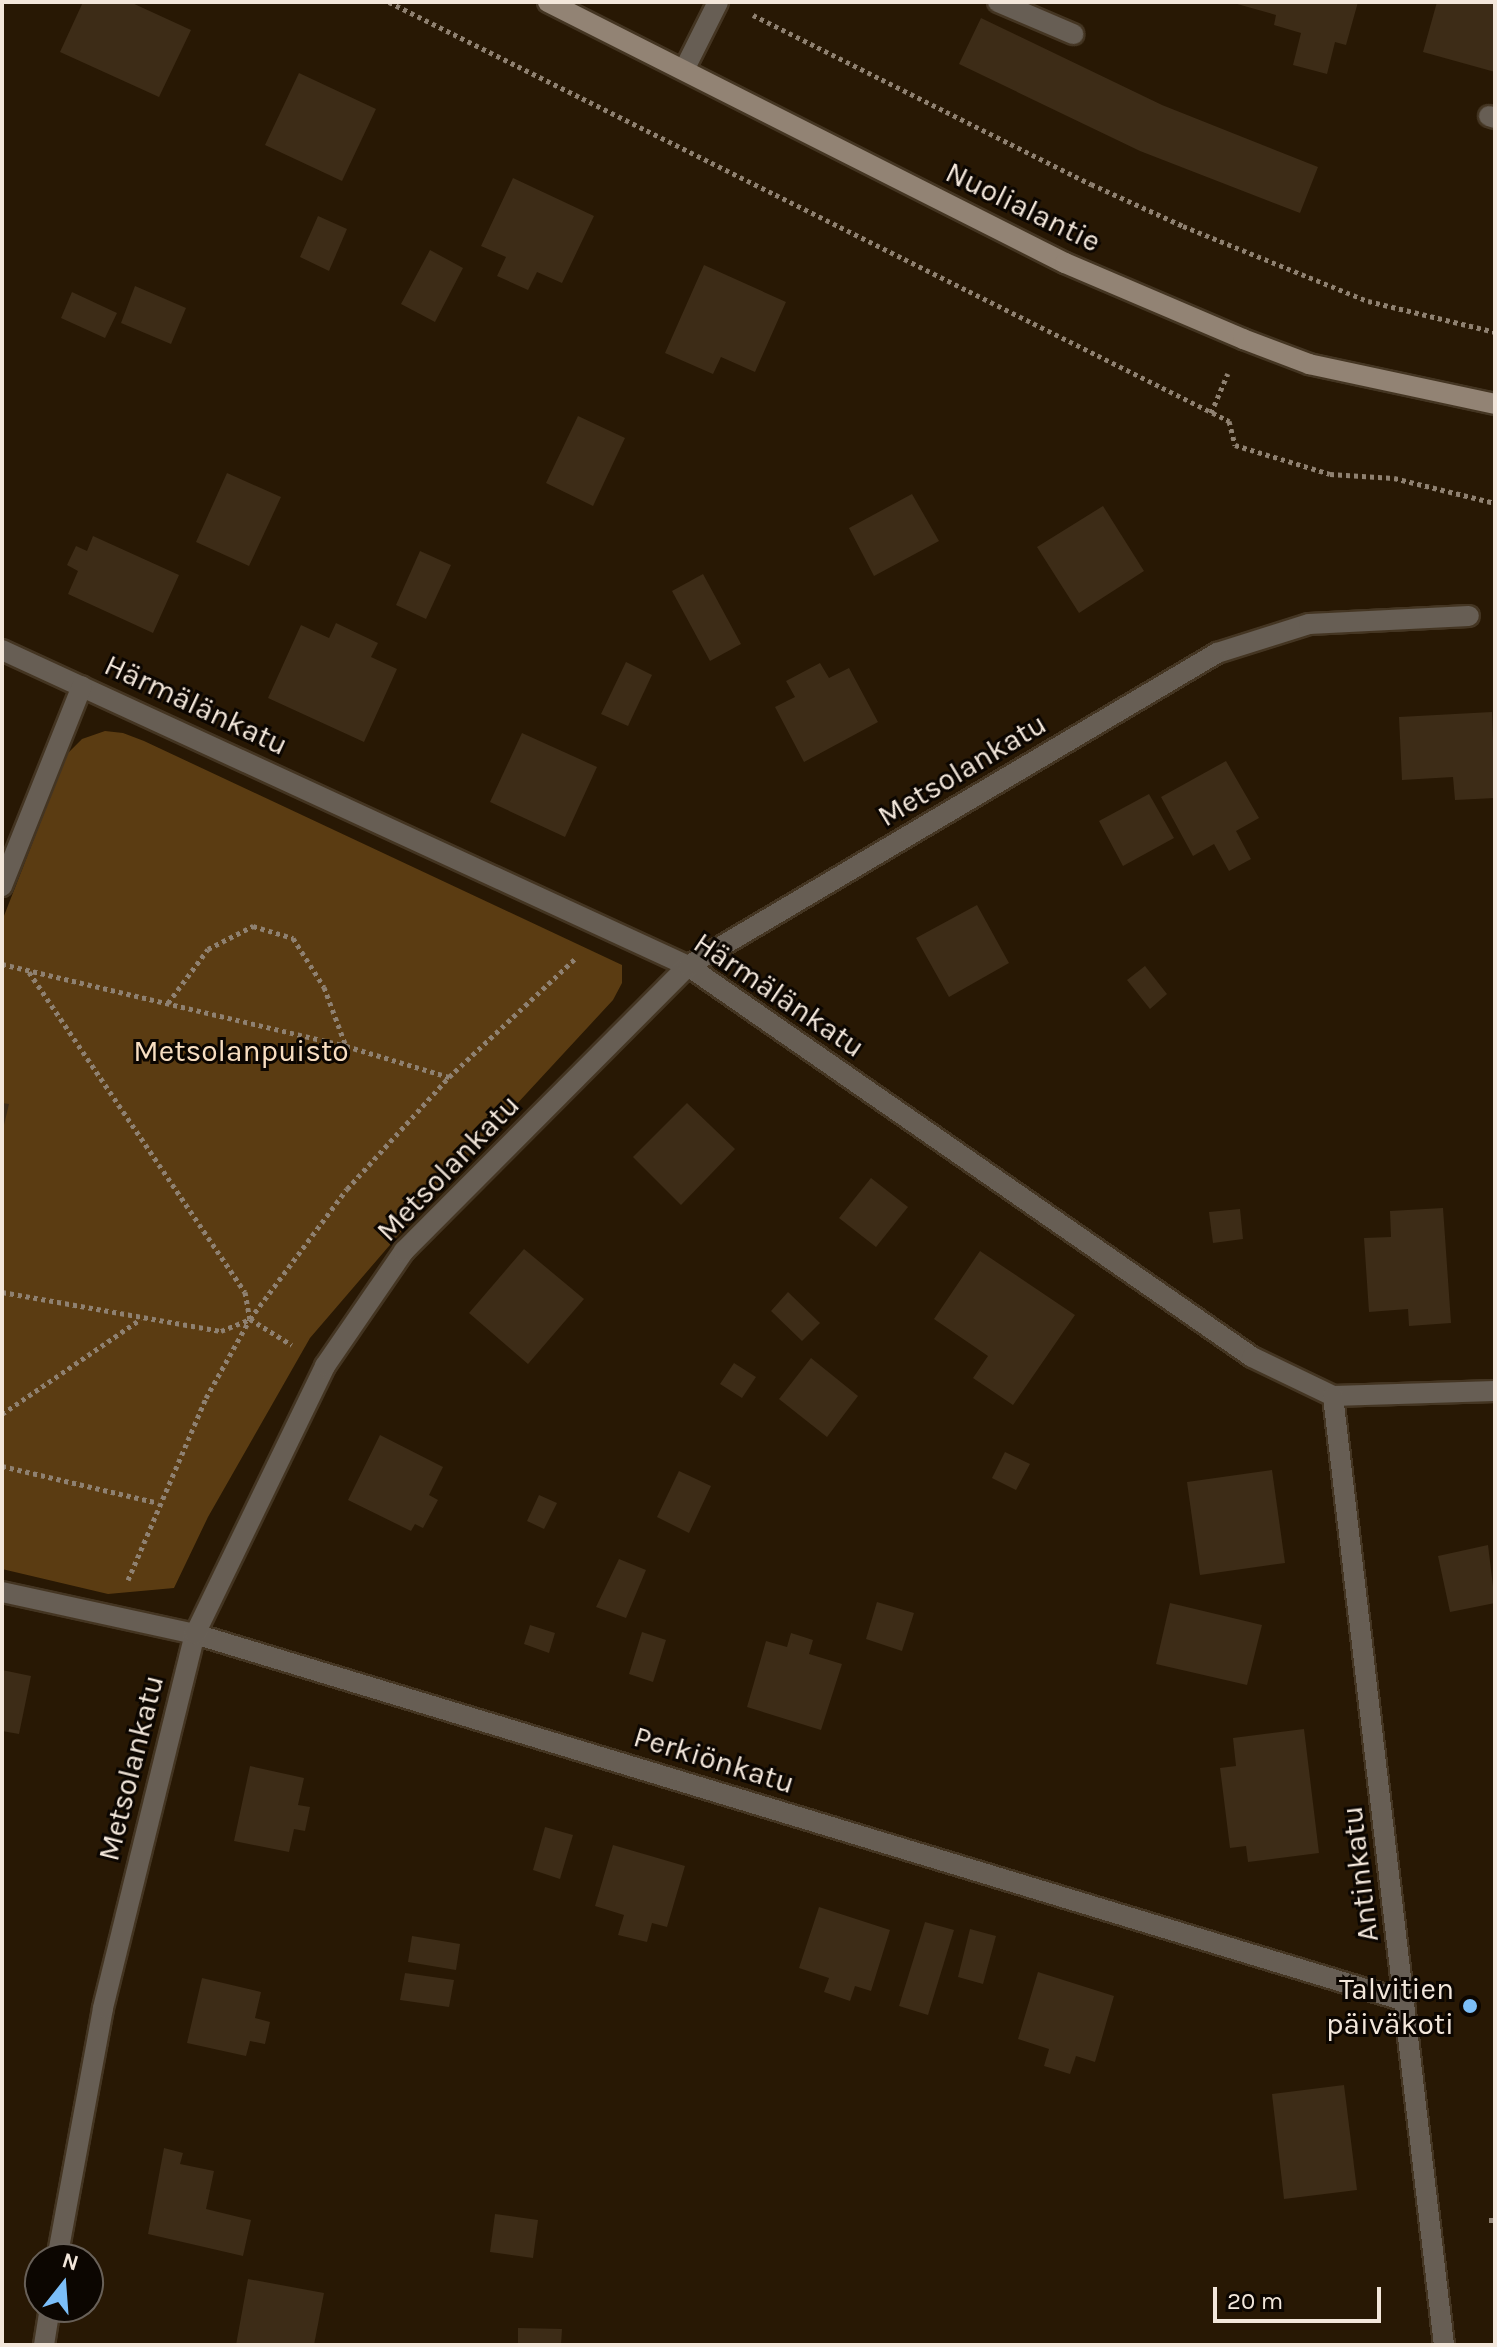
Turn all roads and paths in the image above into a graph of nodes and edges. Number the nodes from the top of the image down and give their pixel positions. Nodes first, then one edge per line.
1 (389, 2) edge
2 (548, 2) edge
3 (718, 2) edge
4 (998, 2) edge
5 (741, 9) dead end
6 (1073, 34) dead end
7 (684, 70) junction
8 (1495, 332) edge
9 (1495, 404) edge
10 (1495, 503) edge
11 (1469, 616) dead end
12 (2, 650) edge
13 (82, 686) junction
14 (2, 886) edge
15 (607, 928) junction
16 (2, 964) edge
17 (688, 966) junction
18 (29, 972) junction
19 (168, 1003) junction
20 (346, 1046) junction
21 (449, 1077) junction
22 (2, 1292) edge
23 (142, 1318) junction
24 (250, 1319) junction
25 (325, 1366) junction
26 (1495, 1391) edge
27 (1333, 1396) junction
28 (2, 1414) edge
29 (2, 1466) edge
30 (158, 1503) junction
31 (2, 1592) edge
32 (113, 1616) junction
33 (195, 1634) junction
34 (1405, 2001) junction
35 (60, 2243) edge
36 (47, 2323) edge
37 (44, 2345) edge
38 (1444, 2345) edge

1 - 10 path
2 - 7 street, Nuolialantie
3 - 7 street
4 - 6 street
5 - 8 path
7 - 9 street, Nuolialantie
11 - 17 street, Metsolankatu
12 - 13 street, Härmälänkatu
13 - 14 street
13 - 15 street, Härmälänkatu
15 - 17 street, Härmälänkatu
15 - 21 path
16 - 18 path
17 - 25 street, Metsolankatu
17 - 27 street, Härmälänkatu
18 - 19 path
18 - 24 path
19 - 20 path
19 - 20 path
20 - 21 path
21 - 24 path
22 - 23 path
23 - 24 path
23 - 28 path
24 - 25 path
24 - 30 path
25 - 33 street, Metsolankatu
26 - 27 street, Härmälänkatu
27 - 34 street, Antinkatu
29 - 30 path
30 - 32 path
31 - 32 street, Perkiönkatu
32 - 33 street, Perkiönkatu
33 - 34 street, Perkiönkatu
33 - 35 street, Metsolankatu
34 - 38 street, Antinkatu
36 - 37 street

